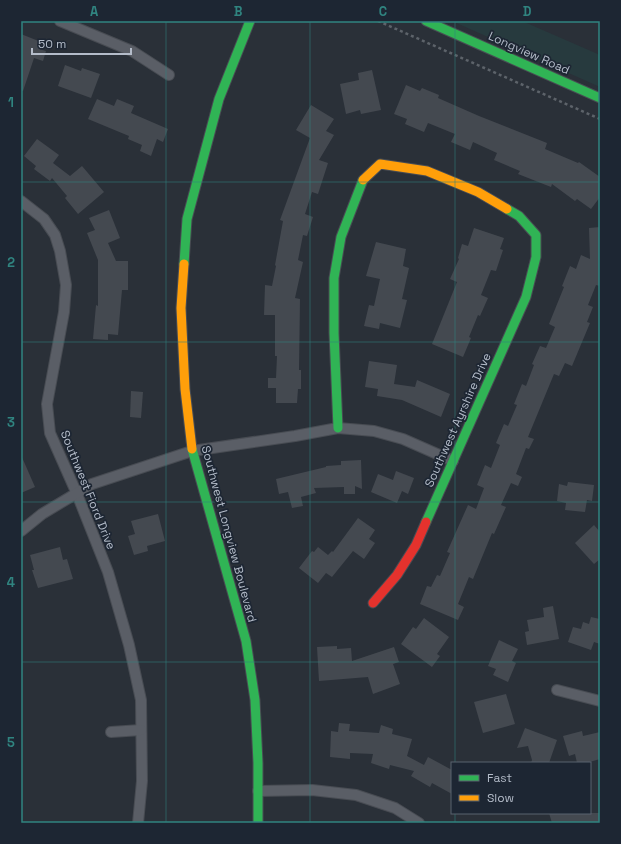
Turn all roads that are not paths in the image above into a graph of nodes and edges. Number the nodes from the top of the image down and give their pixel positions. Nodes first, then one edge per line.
1 (60, 21) edge
2 (250, 21) edge
3 (426, 21) edge
4 (169, 75) dead end
5 (600, 98) edge
6 (21, 201) edge
7 (338, 428) junction
8 (192, 451) junction
9 (453, 461) junction
10 (76, 494) junction
11 (21, 531) edge
12 (374, 604) dead end
13 (557, 690) dead end
14 (600, 701) edge
15 (141, 730) junction
16 (111, 732) dead end
17 (258, 791) junction
18 (138, 823) edge
19 (258, 823) edge
20 (419, 823) edge

1 - 4 street
2 - 8 street, Southwest Longview Boulevard
3 - 5 street, Longview Road
6 - 10 street, Southwest Fiord Drive
7 - 8 street
7 - 9 street
7 - 9 street, Southwest Ayrshire Drive
8 - 10 street
8 - 17 street, Southwest Longview Boulevard
9 - 12 street, Southwest Ayrshire Drive
10 - 11 street
10 - 15 street, Southwest Fiord Drive
13 - 14 street
15 - 16 street
15 - 18 street, Southwest Fiord Drive
17 - 19 street, Southwest Longview Boulevard
17 - 20 street

